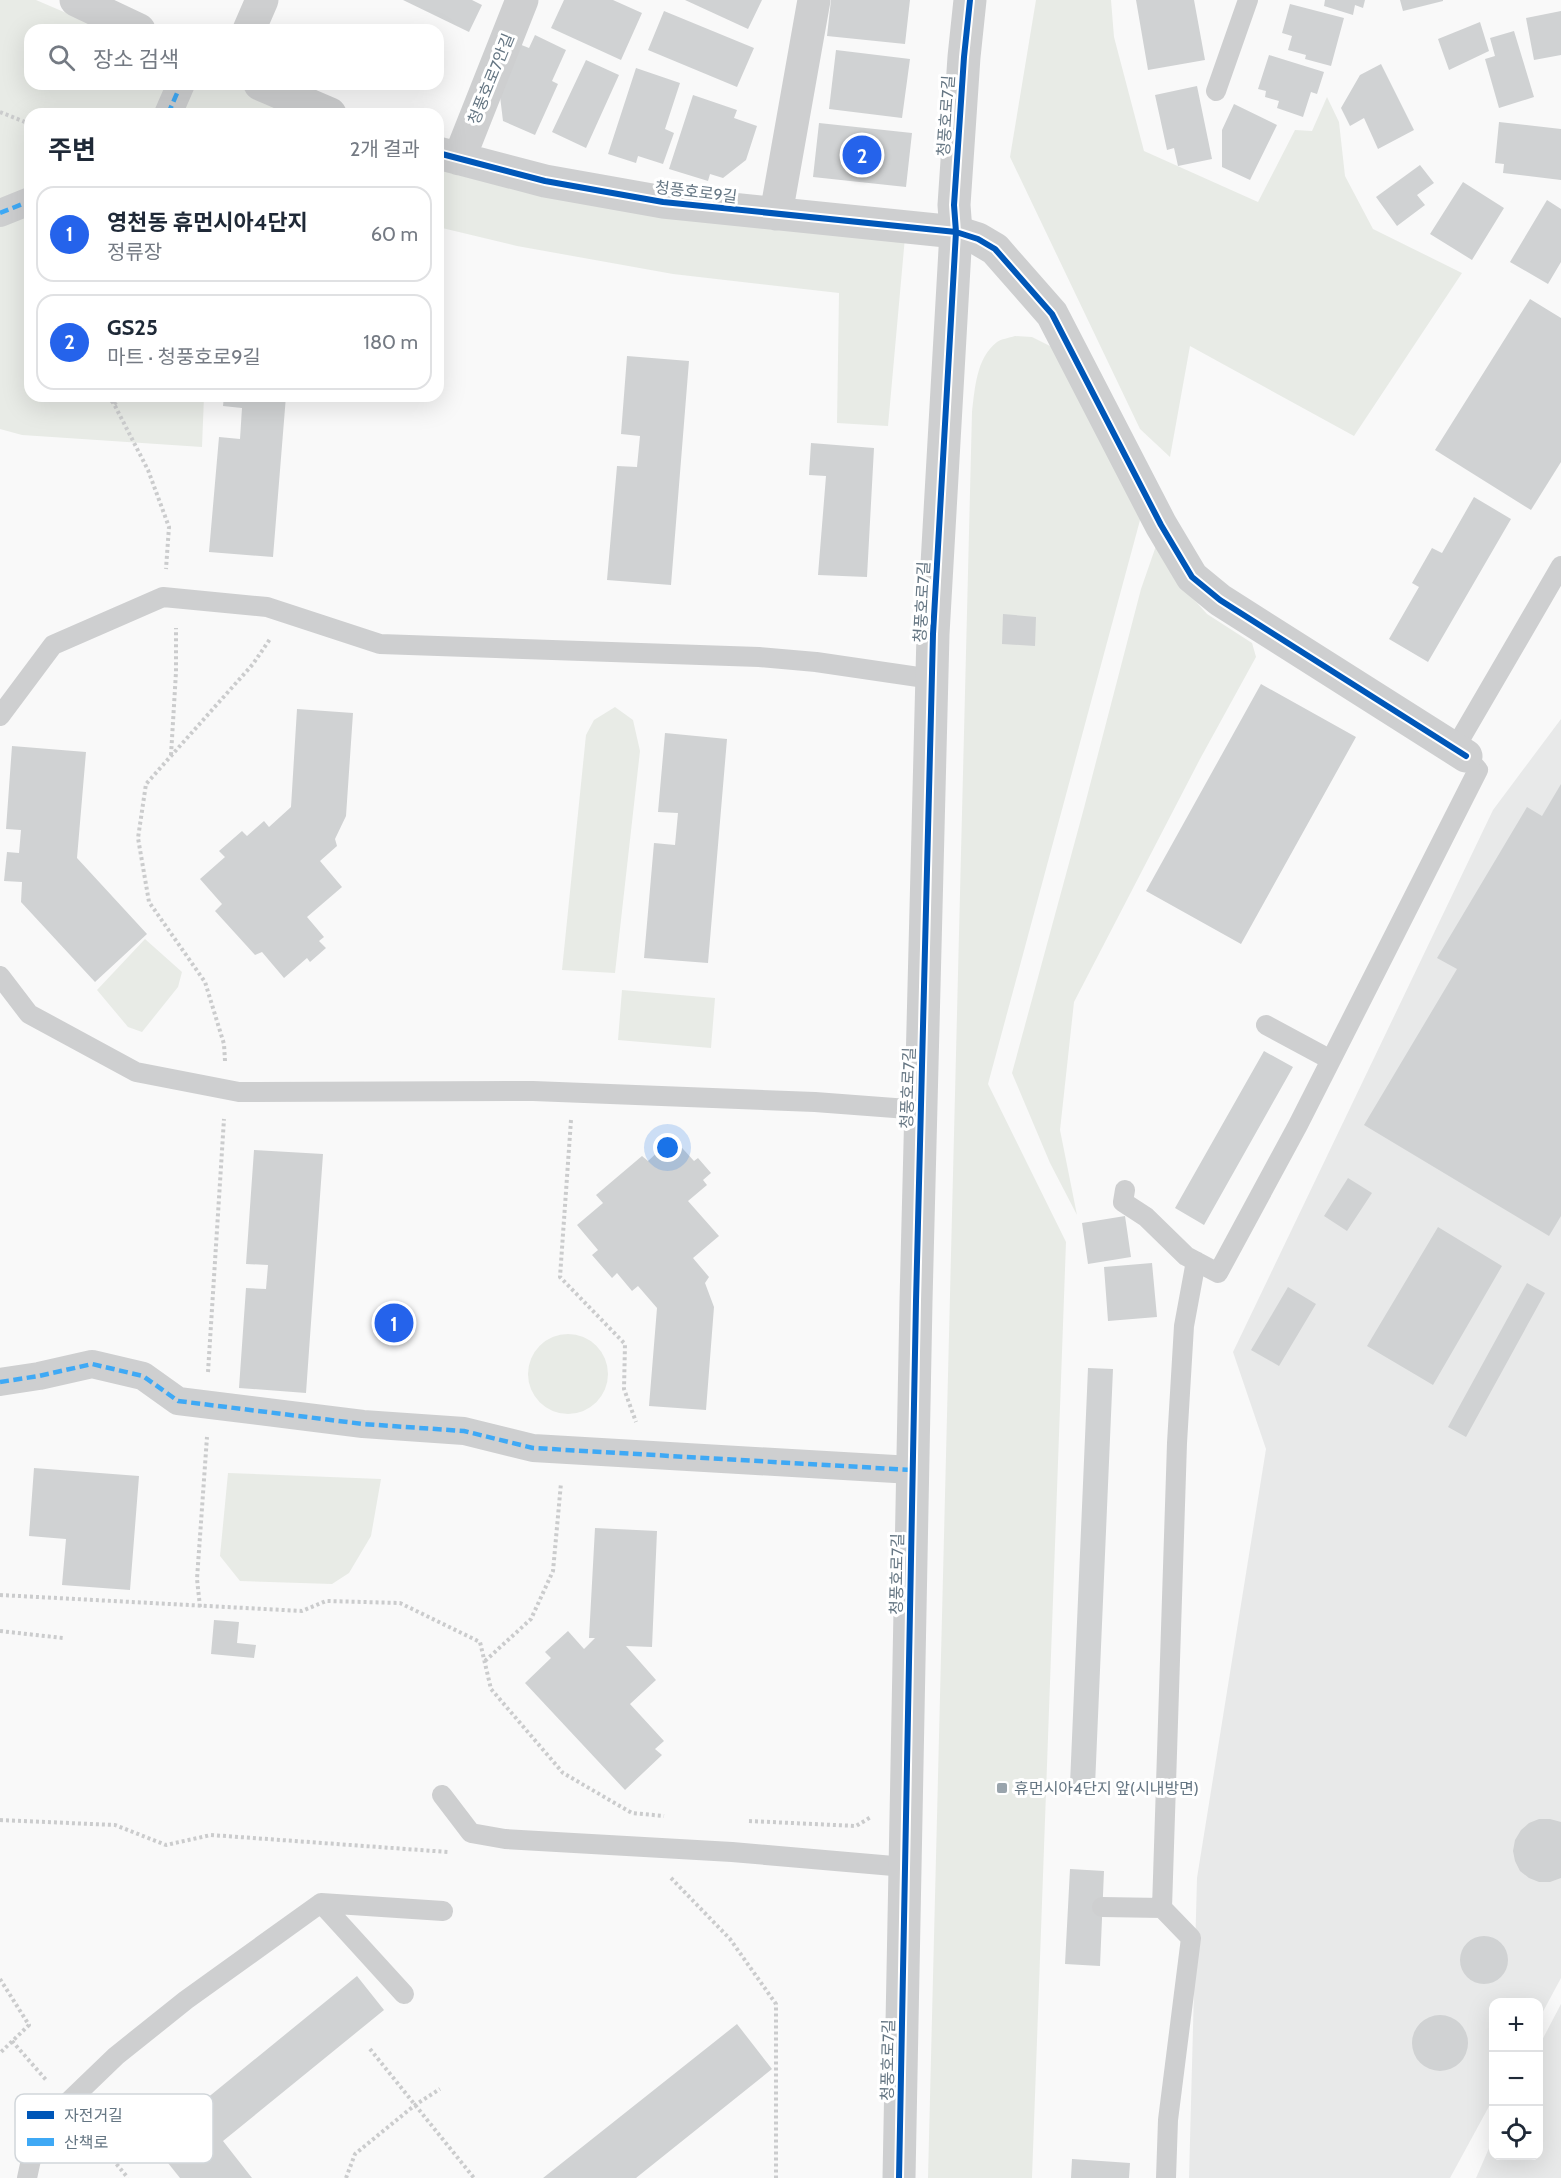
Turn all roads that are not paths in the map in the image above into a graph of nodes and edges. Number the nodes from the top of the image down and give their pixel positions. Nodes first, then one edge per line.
1 (76, 0) edge
2 (262, 0) edge
3 (522, 0) edge
4 (814, 0) edge
5 (970, 0) edge
6 (1248, 0) edge
7 (126, 24) edge
8 (252, 24) edge
9 (178, 90) edge
10 (274, 90) edge
11 (1216, 91) dead end
12 (171, 108) edge
13 (316, 108) edge
14 (448, 156) edge
15 (24, 203) edge
16 (0, 213) edge
17 (776, 214) junction
18 (956, 232) junction
19 (1558, 578) edge
20 (932, 679) junction
21 (0, 716) edge
22 (1460, 752) junction
23 (0, 976) edge
24 (1266, 1025) dead end
25 (1331, 1060) junction
26 (921, 1110) junction
27 (1125, 1191) dead end
28 (1196, 1261) junction
29 (0, 1382) edge
30 (912, 1470) junction
31 (442, 1795) dead end
32 (905, 1867) junction
33 (321, 1903) junction
34 (1102, 1907) dead end
35 (1162, 1908) junction
36 (443, 1911) dead end
37 (404, 1994) dead end
38 (76, 2094) edge
39 (30, 2163) edge
40 (27, 2178) edge
41 (899, 2178) edge
42 (1166, 2178) edge

1 - 7 street
2 - 8 street
3 - 14 street, 청풍호로7안길
4 - 17 street
5 - 18 street, 청풍호로7길
6 - 11 lane
9 - 12 street
10 - 13 street
14 - 17 street, 청풍호로9길
15 - 16 street
17 - 18 street, 청풍호로9길
18 - 20 street, 청풍호로7길
18 - 22 street, 청풍호로9길
19 - 22 lane
20 - 21 lane
20 - 26 street, 청풍호로7길
22 - 25 lane
23 - 26 lane
24 - 25 lane
25 - 28 lane
26 - 30 street, 청풍호로7길
27 - 28 lane
28 - 35 lane
29 - 30 street
30 - 32 street, 청풍호로7길
31 - 32 lane
32 - 41 street, 청풍호로7길
33 - 36 lane
33 - 37 lane
33 - 38 lane
34 - 35 lane
35 - 42 lane
39 - 40 lane

